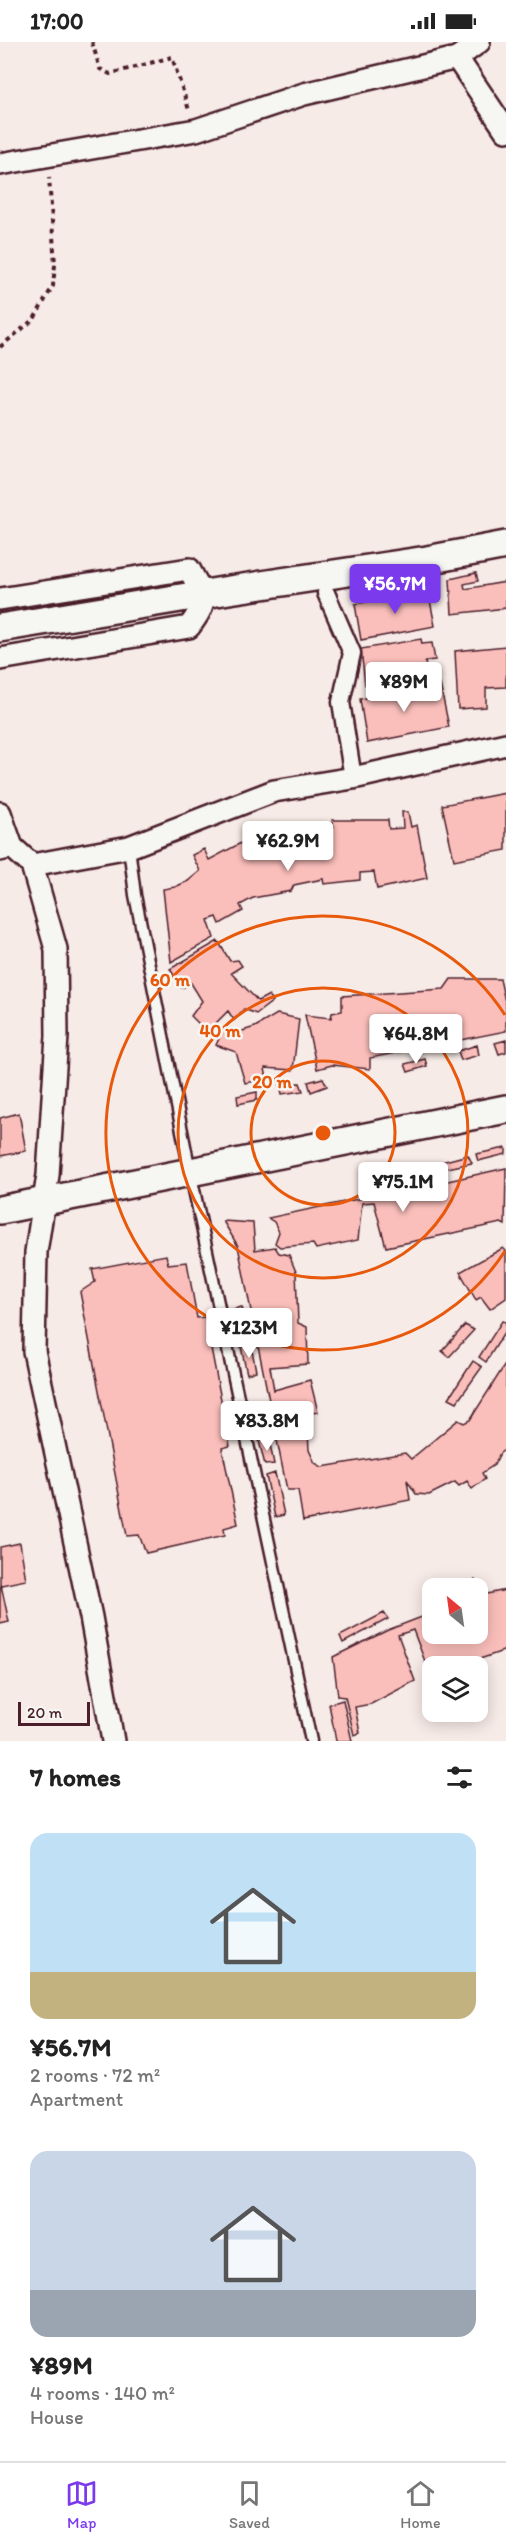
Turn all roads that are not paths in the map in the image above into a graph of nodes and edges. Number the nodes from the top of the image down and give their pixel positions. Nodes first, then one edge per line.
1 (479, 42) edge
2 (457, 58) junction
3 (506, 131) edge
4 (0, 164) edge
5 (506, 545) edge
6 (326, 593) dead end
7 (202, 595) junction
8 (0, 599) edge
9 (0, 628) edge
10 (0, 660) edge
11 (506, 744) edge
12 (352, 778) junction
13 (0, 813) edge
14 (129, 847) junction
15 (6, 848) edge
16 (32, 865) junction
17 (506, 1109) edge
18 (190, 1171) junction
19 (44, 1202) junction
20 (0, 1210) edge
21 (113, 1741) edge
22 (311, 1741) edge

1 - 2 street
2 - 3 street
2 - 4 street
5 - 7 street
6 - 12 street
7 - 8 street
7 - 9 street
7 - 10 street
11 - 12 street
12 - 14 street
13 - 15 street
14 - 16 street
14 - 18 lane
15 - 16 street
16 - 19 street
17 - 18 street
18 - 19 street
18 - 22 lane
19 - 20 street
19 - 21 street

